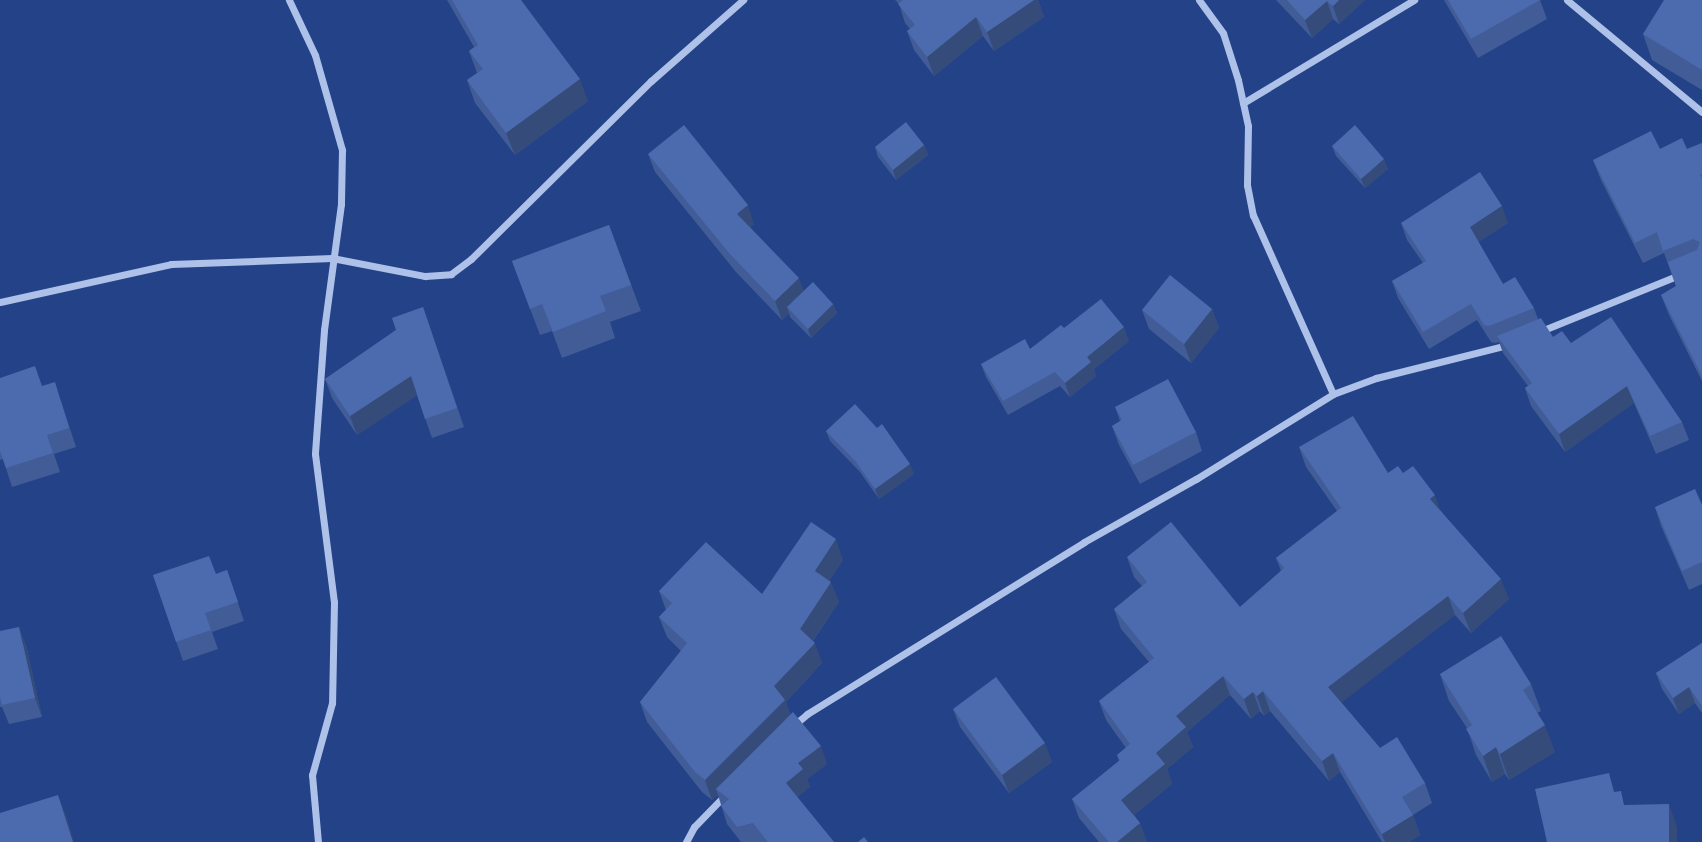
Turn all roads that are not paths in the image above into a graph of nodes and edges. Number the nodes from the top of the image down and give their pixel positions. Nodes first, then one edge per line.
1 (289, 0) edge
2 (743, 0) edge
3 (1199, 0) edge
4 (1414, 0) edge
5 (1567, 0) edge
6 (1243, 103) junction
7 (1702, 112) edge
8 (331, 258) junction
9 (1692, 269) edge
10 (0, 302) edge
11 (1529, 335) edge
12 (1518, 340) edge
13 (1333, 394) junction
14 (790, 729) edge
15 (730, 790) edge
16 (318, 842) edge
17 (685, 842) edge

1 - 8 street
2 - 8 street
3 - 6 street
4 - 6 street
5 - 7 street
6 - 13 street
8 - 10 street
8 - 16 street
9 - 11 street
12 - 13 street
13 - 14 street
15 - 17 street

